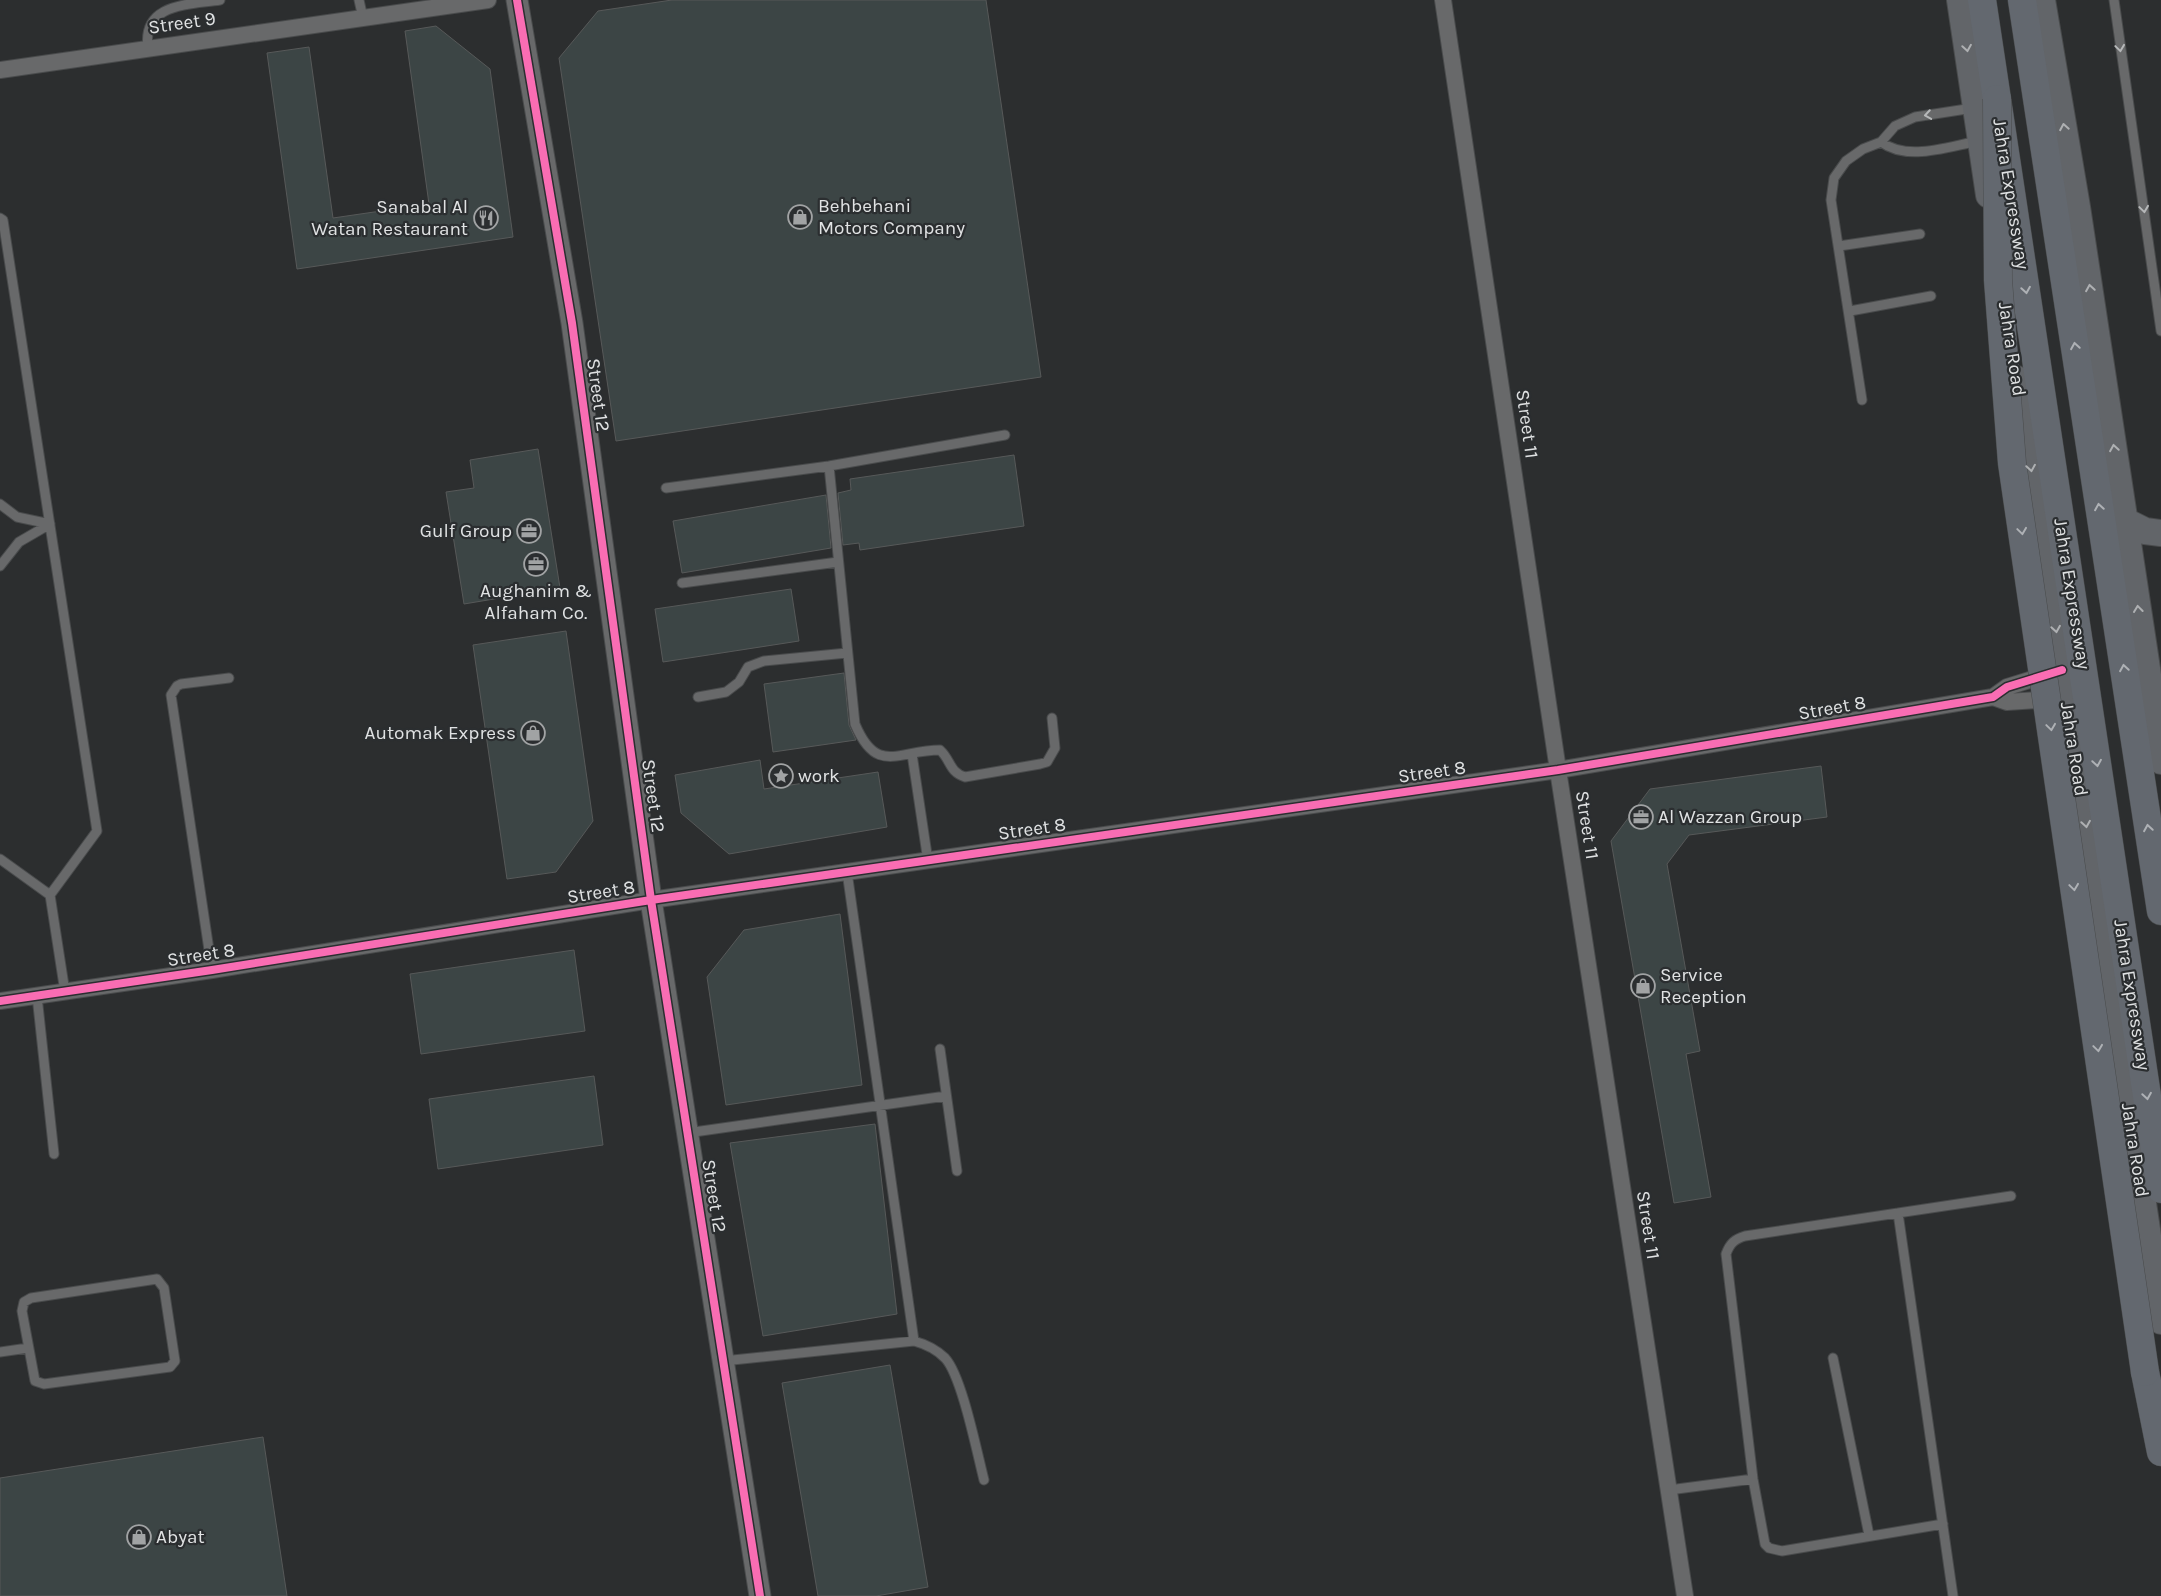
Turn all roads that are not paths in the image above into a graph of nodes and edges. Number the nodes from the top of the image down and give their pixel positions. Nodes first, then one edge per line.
1 (220, 0) edge
2 (359, 0) edge
3 (488, 0) edge
4 (517, 0) edge
5 (1443, 0) edge
6 (1960, 0) edge
7 (1982, 0) edge
8 (2022, 0) edge
9 (2042, 0) edge
10 (2114, 0) edge
11 (210, 1) edge
12 (363, 18) junction
13 (148, 48) junction
14 (0, 70) edge
15 (1986, 103) junction
16 (1981, 140) junction
17 (1881, 142) junction
18 (0, 218) edge
19 (1920, 234) dead end
20 (1839, 246) junction
21 (1931, 296) dead end
22 (1850, 311) junction
23 (2161, 331) edge
24 (1862, 400) dead end
25 (1005, 435) dead end
26 (829, 466) junction
27 (666, 488) dead end
28 (0, 504) edge
29 (2125, 521) junction
30 (50, 524) junction
31 (2161, 533) edge
32 (838, 562) junction
33 (0, 566) edge
34 (682, 583) dead end
35 (2151, 642) edge
36 (848, 653) junction
37 (2062, 670) junction
38 (229, 678) dead end
39 (698, 697) dead end
40 (1993, 697) junction
41 (2066, 698) junction
42 (2157, 708) edge
43 (1052, 718) dead end
44 (912, 754) junction
45 (2161, 761) edge
46 (1558, 770) junction
47 (0, 859) edge
48 (928, 861) junction
49 (847, 872) junction
50 (50, 895) junction
51 (651, 900) junction
52 (2161, 911) edge
53 (212, 970) junction
54 (64, 992) junction
55 (37, 996) junction
56 (0, 1001) edge
57 (940, 1049) dead end
58 (946, 1096) junction
59 (880, 1104) junction
60 (687, 1132) junction
61 (54, 1154) dead end
62 (957, 1171) dead end
63 (2161, 1189) edge
64 (2011, 1196) dead end
65 (1898, 1212) junction
66 (2161, 1321) edge
67 (914, 1340) junction
68 (28, 1348) junction
69 (0, 1352) edge
70 (1834, 1358) dead end
71 (723, 1361) junction
72 (2161, 1452) edge
73 (1753, 1479) junction
74 (984, 1480) dead end
75 (1669, 1490) junction
76 (1943, 1524) junction
77 (1869, 1535) junction
78 (760, 1596) edge
79 (1685, 1596) edge
80 (1953, 1596) edge

1 - 11 lane
2 - 12 lane
3 - 12 street, Street 9
4 - 51 street, Street 12
5 - 46 street, Street 11
6 -> 15 main road, Jahra Road
7 - 15 highway, Jahra Expressway
52 -> 8 highway
29 -> 9 main road
10 -> 23 lane
11 - 13 lane
12 - 13 street, Street 9
13 - 14 street, Street 9
15 - 16 main road, Jahra Road
15 -> 17 lane
15 -> 63 highway, Jahra Expressway, bridge
15 -> 72 highway, bridge
16 - 17 lane
16 -> 37 main road, Jahra Road
17 - 20 lane
18 - 30 lane
19 - 20 lane
20 - 22 lane
21 - 22 lane
22 - 24 lane
25 - 26 lane
26 - 27 lane
26 - 32 lane
28 - 30 lane
29 - 31 main road
35 -> 29 main road
30 - 33 lane
30 - 50 lane
32 - 34 lane
32 - 36 lane
35 - 42 main road
36 - 39 lane
36 - 44 lane
37 - 40 street, Street 8
37 - 41 main road, Jahra Road
38 - 53 lane
40 - 41 street, Street 8
40 - 46 street, Street 8
41 -> 66 main road, Jahra Road
42 - 45 main road
43 - 44 lane
44 - 48 lane
46 - 48 street, Street 8
46 - 75 street, Street 11
47 - 50 lane
48 - 49 street, Street 8
49 - 51 street, Street 8
49 - 59 lane
50 - 54 lane
51 - 53 street, Street 8
51 - 60 street, Street 12
53 - 54 street, Street 8
54 - 55 street, Street 8
55 - 56 street, Street 8
55 - 61 lane
57 - 58 lane
58 - 59 lane
58 - 62 lane
59 - 60 lane
59 - 67 lane
60 - 71 street, Street 12
64 - 65 lane
65 - 73 lane
65 - 76 lane
67 - 71 lane
67 - 74 lane
68 - 68 lane
68 - 69 lane
70 - 77 lane
71 - 78 street, Street 12
73 - 75 lane
73 - 77 lane
75 - 79 street, Street 11
76 - 77 lane
76 - 80 lane

